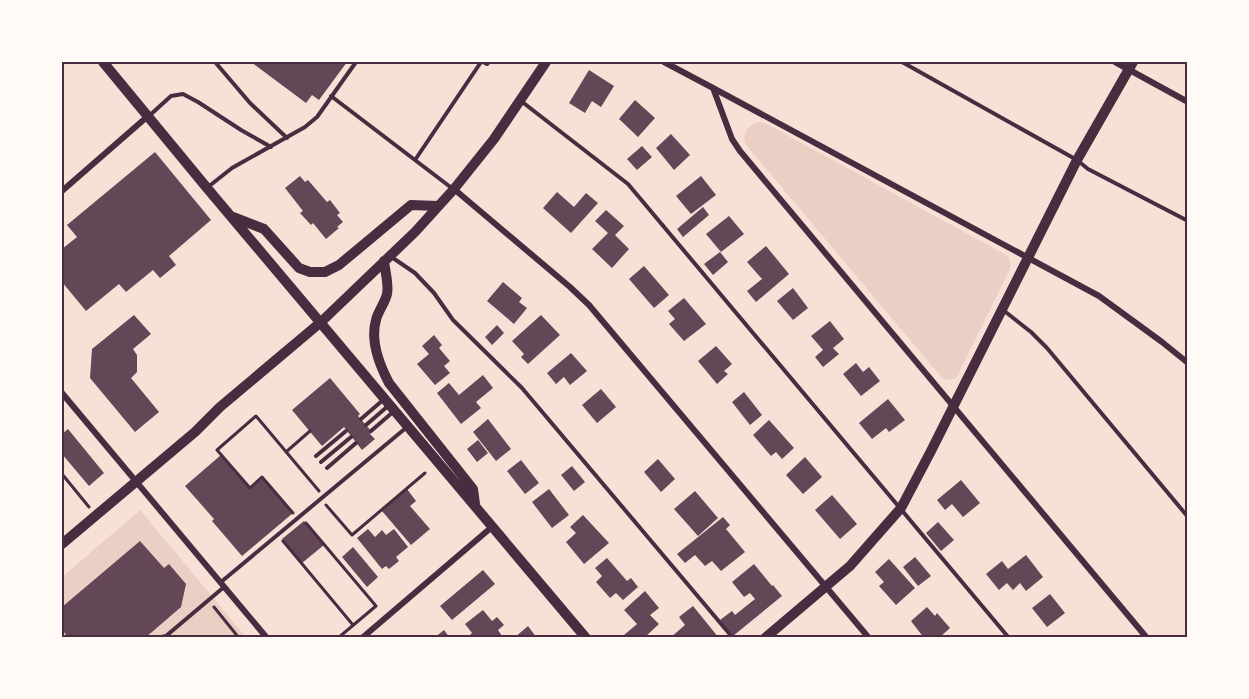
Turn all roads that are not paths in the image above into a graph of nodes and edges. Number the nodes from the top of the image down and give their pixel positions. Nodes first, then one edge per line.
1 (103, 62) edge
2 (215, 62) edge
3 (356, 62) edge
4 (482, 62) edge
5 (489, 62) edge
6 (546, 62) edge
7 (664, 62) edge
8 (902, 62) edge
9 (1115, 62) edge
10 (1130, 65) edge
11 (713, 88) junction
12 (331, 96) junction
13 (521, 101) junction
14 (1188, 102) edge
15 (148, 116) junction
16 (287, 138) junction
17 (271, 147) junction
18 (415, 160) junction
19 (1077, 160) junction
20 (207, 188) junction
21 (454, 189) junction
22 (62, 191) edge
23 (438, 206) junction
24 (231, 216) junction
25 (1188, 221) edge
26 (1028, 256) junction
27 (387, 259) junction
28 (1002, 309) junction
29 (321, 322) junction
30 (1188, 363) edge
31 (62, 393) edge
32 (390, 404) junction
33 (953, 405) junction
34 (361, 419) dead end
35 (366, 425) dead end
36 (408, 425) junction
37 (346, 431) dead end
38 (370, 431) dead end
39 (351, 437) dead end
40 (356, 443) dead end
41 (316, 456) dead end
42 (321, 462) dead end
43 (327, 468) dead end
44 (136, 481) junction
45 (475, 505) junction
46 (901, 508) junction
47 (1188, 518) edge
48 (493, 526) junction
49 (62, 544) edge
50 (223, 584) junction
51 (826, 586) junction
52 (157, 638) edge
53 (267, 638) edge
54 (362, 638) edge
55 (586, 638) edge
56 (733, 638) edge
57 (765, 638) edge
58 (869, 638) edge
59 (1009, 638) edge
60 (1147, 638) edge

1 - 15 main road
2 - 16 lane
3 - 12 lane
4 - 5 lane
4 - 18 lane
6 - 13 main road
7 - 11 street
8 - 19 lane
9 - 10 street
10 - 14 street
10 - 19 main road
11 - 26 street
11 - 33 street
12 - 16 lane
12 - 18 lane
13 - 21 main road
13 - 46 lane
15 - 17 lane
15 - 20 main road
15 - 22 street
16 - 17 lane
17 - 20 lane
18 - 21 lane
19 - 25 lane
19 - 26 main road
20 - 24 main road
21 - 23 main road
21 - 51 street
23 - 24 main road
23 - 27 main road
24 - 29 main road
26 - 28 main road
26 - 30 street
27 - 29 main road
27 - 45 main road
27 - 56 lane
28 - 33 main road
28 - 47 lane
29 - 32 main road
29 - 44 main road
31 - 44 street
32 - 34 lane
32 - 35 lane
32 - 36 main road
32 - 38 lane
33 - 46 main road
33 - 60 street
36 - 45 main road
36 - 50 lane
37 - 41 lane
39 - 42 lane
40 - 43 lane
44 - 49 main road
44 - 50 street
45 - 48 main road
46 - 51 main road
46 - 59 lane
48 - 54 street
48 - 55 main road
50 - 52 lane
50 - 53 street
51 - 57 main road
51 - 58 street

